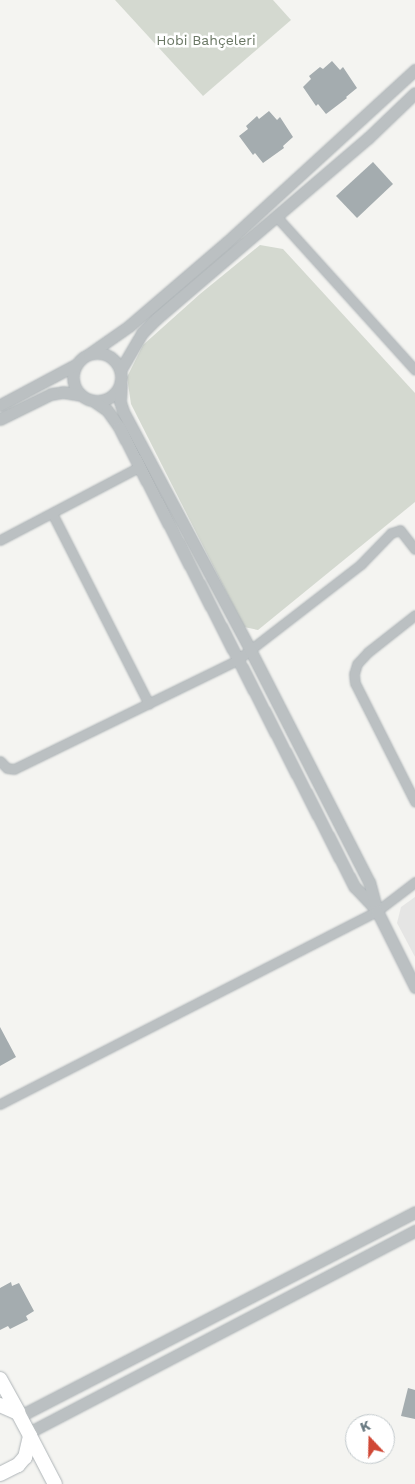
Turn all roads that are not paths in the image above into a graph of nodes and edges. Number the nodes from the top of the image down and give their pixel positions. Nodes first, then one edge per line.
1 (415, 70) edge
2 (415, 93) edge
3 (276, 216) junction
4 (89, 354) junction
5 (76, 364) junction
6 (121, 370) junction
7 (415, 370) edge
8 (121, 385) junction
9 (80, 395) junction
10 (95, 402) junction
11 (0, 405) edge
12 (0, 419) edge
13 (139, 467) junction
14 (52, 513) junction
15 (0, 540) edge
16 (415, 549) edge
17 (415, 615) edge
18 (251, 651) junction
19 (237, 660) junction
20 (148, 704) junction
21 (0, 761) edge
22 (415, 802) edge
23 (415, 882) edge
24 (377, 911) junction
25 (415, 986) edge
26 (0, 1104) edge
27 (415, 1212) edge
28 (415, 1231) edge
29 (0, 1379) edge
30 (0, 1405) edge
31 (19, 1415) junction
32 (29, 1435) junction
33 (0, 1474) edge
34 (55, 1484) edge

1 - 4 street
2 - 3 street
3 - 6 street
3 - 7 street
4 - 5 street
4 - 6 street
5 - 9 street
5 - 11 street
6 - 8 street
8 - 10 street
8 - 18 street
9 - 10 street
9 - 12 street
10 - 13 street
13 - 14 street
13 - 19 street
14 - 15 street
14 - 20 street
16 - 18 street
17 - 22 street
18 - 19 street
18 - 24 street
19 - 20 street
19 - 24 street
20 - 21 street
23 - 24 street
24 - 25 street
24 - 26 street
27 - 31 street
28 - 32 street
29 - 31 main road
30 - 31 main road
31 - 32 main road
32 - 33 main road
32 - 34 main road

